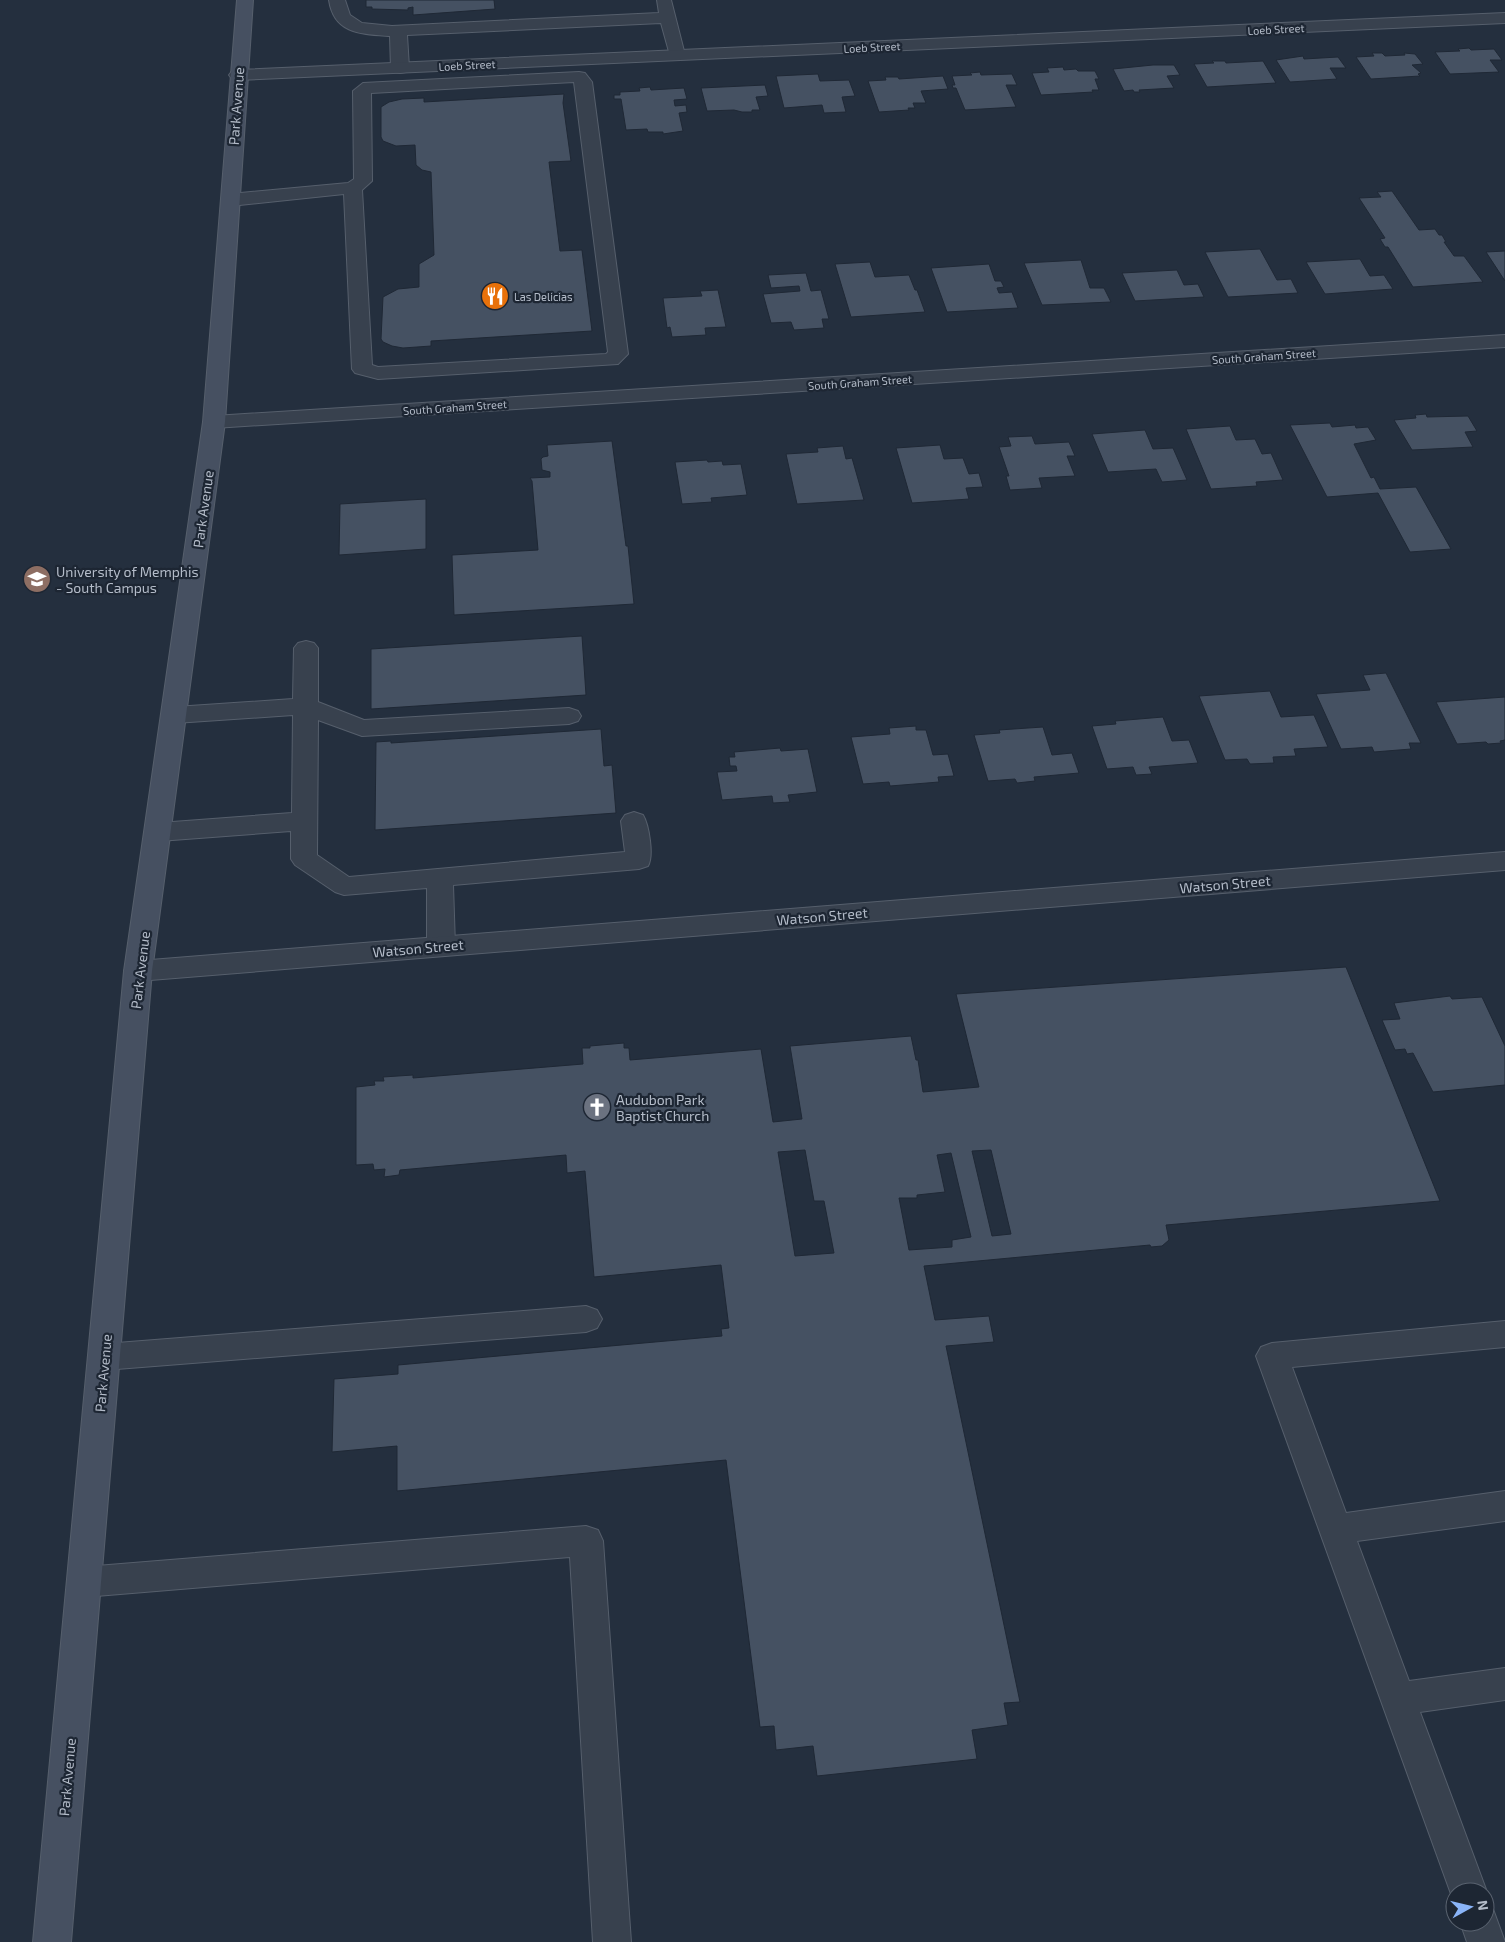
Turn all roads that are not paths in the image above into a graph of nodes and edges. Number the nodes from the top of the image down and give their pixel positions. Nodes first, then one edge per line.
1 (245, 0) edge
2 (337, 0) edge
3 (664, 0) edge
4 (668, 18) junction
5 (1505, 18) edge
6 (398, 30) junction
7 (677, 55) junction
8 (400, 68) junction
9 (238, 75) junction
10 (353, 188) junction
11 (230, 200) junction
12 (1505, 341) edge
13 (214, 422) junction
14 (306, 648) dead end
15 (305, 706) junction
16 (175, 714) junction
17 (569, 716) dead end
18 (305, 821) junction
19 (634, 822) dead end
20 (159, 832) junction
21 (1505, 862) edge
22 (440, 878) junction
23 (441, 946) junction
24 (138, 971) junction
25 (586, 1319) dead end
26 (1505, 1334) edge
27 (104, 1357) junction
28 (1505, 1506) edge
29 (1335, 1529) junction
30 (84, 1582) junction
31 (1505, 1684) edge
32 (1398, 1699) junction
33 (1464, 1882) edge
34 (52, 1942) edge
35 (612, 1942) edge

1 - 9 main road, Park Avenue
2 - 6 street
3 - 4 street
4 - 6 street
4 - 7 street
5 - 7 street, Loeb Street
6 - 8 street
7 - 8 street, Loeb Street
8 - 9 street, Loeb Street
9 - 11 main road, Park Avenue
10 - 10 street
10 - 11 street
11 - 13 main road, Park Avenue
12 - 13 street, South Graham Street
13 - 16 main road, Park Avenue
14 - 15 street
15 - 16 street
15 - 17 street
15 - 18 street
16 - 20 main road, Park Avenue
18 - 20 street
18 - 22 street
19 - 22 street
20 - 24 main road, Park Avenue
21 - 23 street, Watson Street
22 - 23 street
23 - 24 street, Watson Street
24 - 27 main road, Park Avenue
25 - 27 street
26 - 29 street
27 - 30 main road, Park Avenue
28 - 29 street
29 - 32 street
30 - 34 main road, Park Avenue
30 - 35 street
31 - 32 street
32 - 33 street

